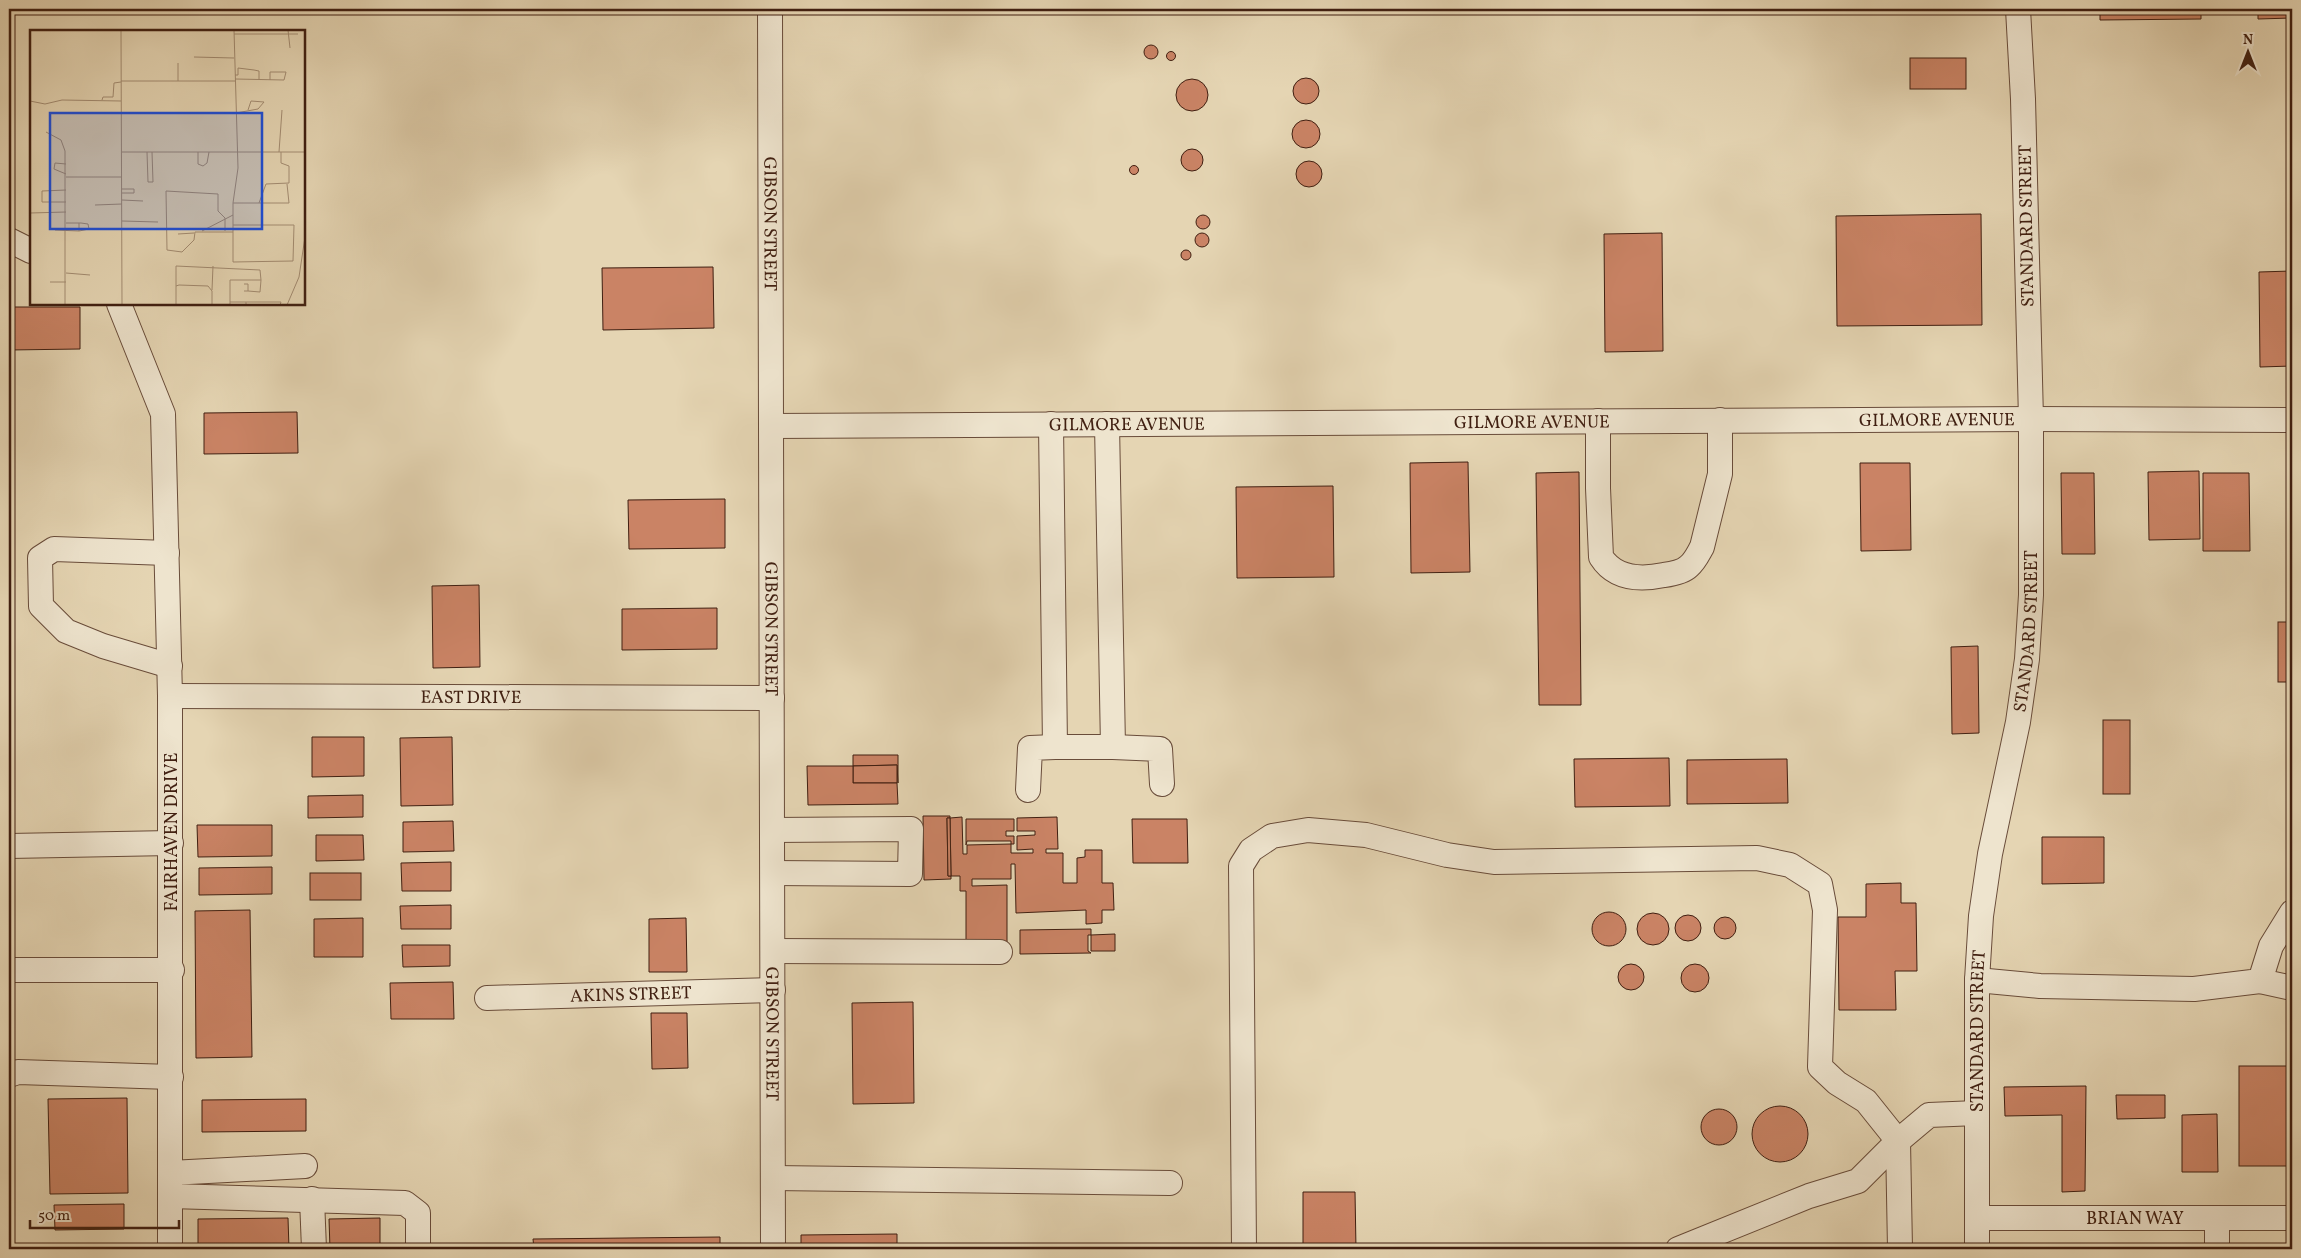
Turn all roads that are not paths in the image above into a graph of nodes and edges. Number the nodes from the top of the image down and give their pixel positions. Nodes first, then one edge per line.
1 (770, 9) edge
2 (2018, 9) edge
3 (9, 240) edge
4 (30, 250) edge
5 (119, 305) edge
6 (2031, 419) junction
7 (1720, 420) junction
8 (2292, 420) edge
9 (1598, 422) junction
10 (1051, 424) junction
11 (1107, 424) junction
12 (772, 426) junction
13 (167, 553) junction
14 (170, 666) junction
15 (170, 696) junction
16 (772, 698) junction
17 (1055, 747) junction
18 (1113, 747) junction
19 (1162, 784) dead end
20 (1028, 790) dead end
21 (774, 830) junction
22 (171, 843) junction
23 (9, 846) edge
24 (773, 873) junction
25 (2292, 912) edge
26 (773, 951) junction
27 (1000, 952) dead end
28 (9, 970) edge
29 (172, 970) junction
30 (1977, 980) junction
31 (2260, 981) junction
32 (2292, 988) edge
33 (774, 990) junction
34 (487, 998) dead end
35 (9, 1075) edge
36 (171, 1077) junction
37 (1977, 1114) junction
38 (1898, 1141) junction
39 (305, 1166) dead end
40 (773, 1178) junction
41 (1170, 1183) dead end
42 (170, 1184) junction
43 (312, 1199) junction
44 (1977, 1218) junction
45 (2218, 1218) junction
46 (2292, 1218) edge
47 (170, 1249) edge
48 (314, 1249) edge
49 (418, 1249) edge
50 (773, 1249) edge
51 (1244, 1249) edge
52 (1678, 1249) edge
53 (1900, 1249) edge
54 (1978, 1249) edge
55 (2218, 1249) edge

1 - 12 street, GIBSON STREET
2 - 6 street, STANDARD STREET
3 - 4 street
5 - 13 street, FAIRHAVEN DRIVE
6 - 7 street, GILMORE AVENUE
6 - 8 street, GILMORE AVENUE
6 - 30 street, STANDARD STREET
7 - 9 street, GILMORE AVENUE
7 - 9 street
9 - 11 street, GILMORE AVENUE
10 - 11 street, GILMORE AVENUE
10 - 12 street, GILMORE AVENUE
10 - 17 street
11 - 18 street
12 - 16 street, GIBSON STREET
13 - 14 street, FAIRHAVEN DRIVE
13 - 14 street
14 - 15 street, FAIRHAVEN DRIVE
15 - 16 street, EAST DRIVE
15 - 22 street, FAIRHAVEN DRIVE
16 - 21 street, GIBSON STREET
17 - 18 street
17 - 20 street
18 - 19 street
21 - 24 street, GIBSON STREET
21 - 24 street
22 - 23 street
22 - 29 street, FAIRHAVEN DRIVE
24 - 26 street, GIBSON STREET
25 - 31 street
26 - 27 street
26 - 33 street, GIBSON STREET
28 - 29 street
29 - 36 street, FAIRHAVEN DRIVE
30 - 31 street
30 - 37 street, STANDARD STREET
31 - 32 street
33 - 34 street, AKINS STREET
33 - 40 street, GIBSON STREET
35 - 36 street
36 - 42 street, FAIRHAVEN DRIVE
37 - 38 street
37 - 44 street, STANDARD STREET
38 - 51 street
38 - 52 street
38 - 53 street
39 - 42 street
40 - 41 street
40 - 50 street, GIBSON STREET
42 - 43 street
42 - 47 street, FAIRHAVEN DRIVE
43 - 48 street
43 - 49 street
44 - 45 street, BRIAN WAY
44 - 54 street, STANDARD STREET
45 - 46 street, BRIAN WAY
45 - 55 street

